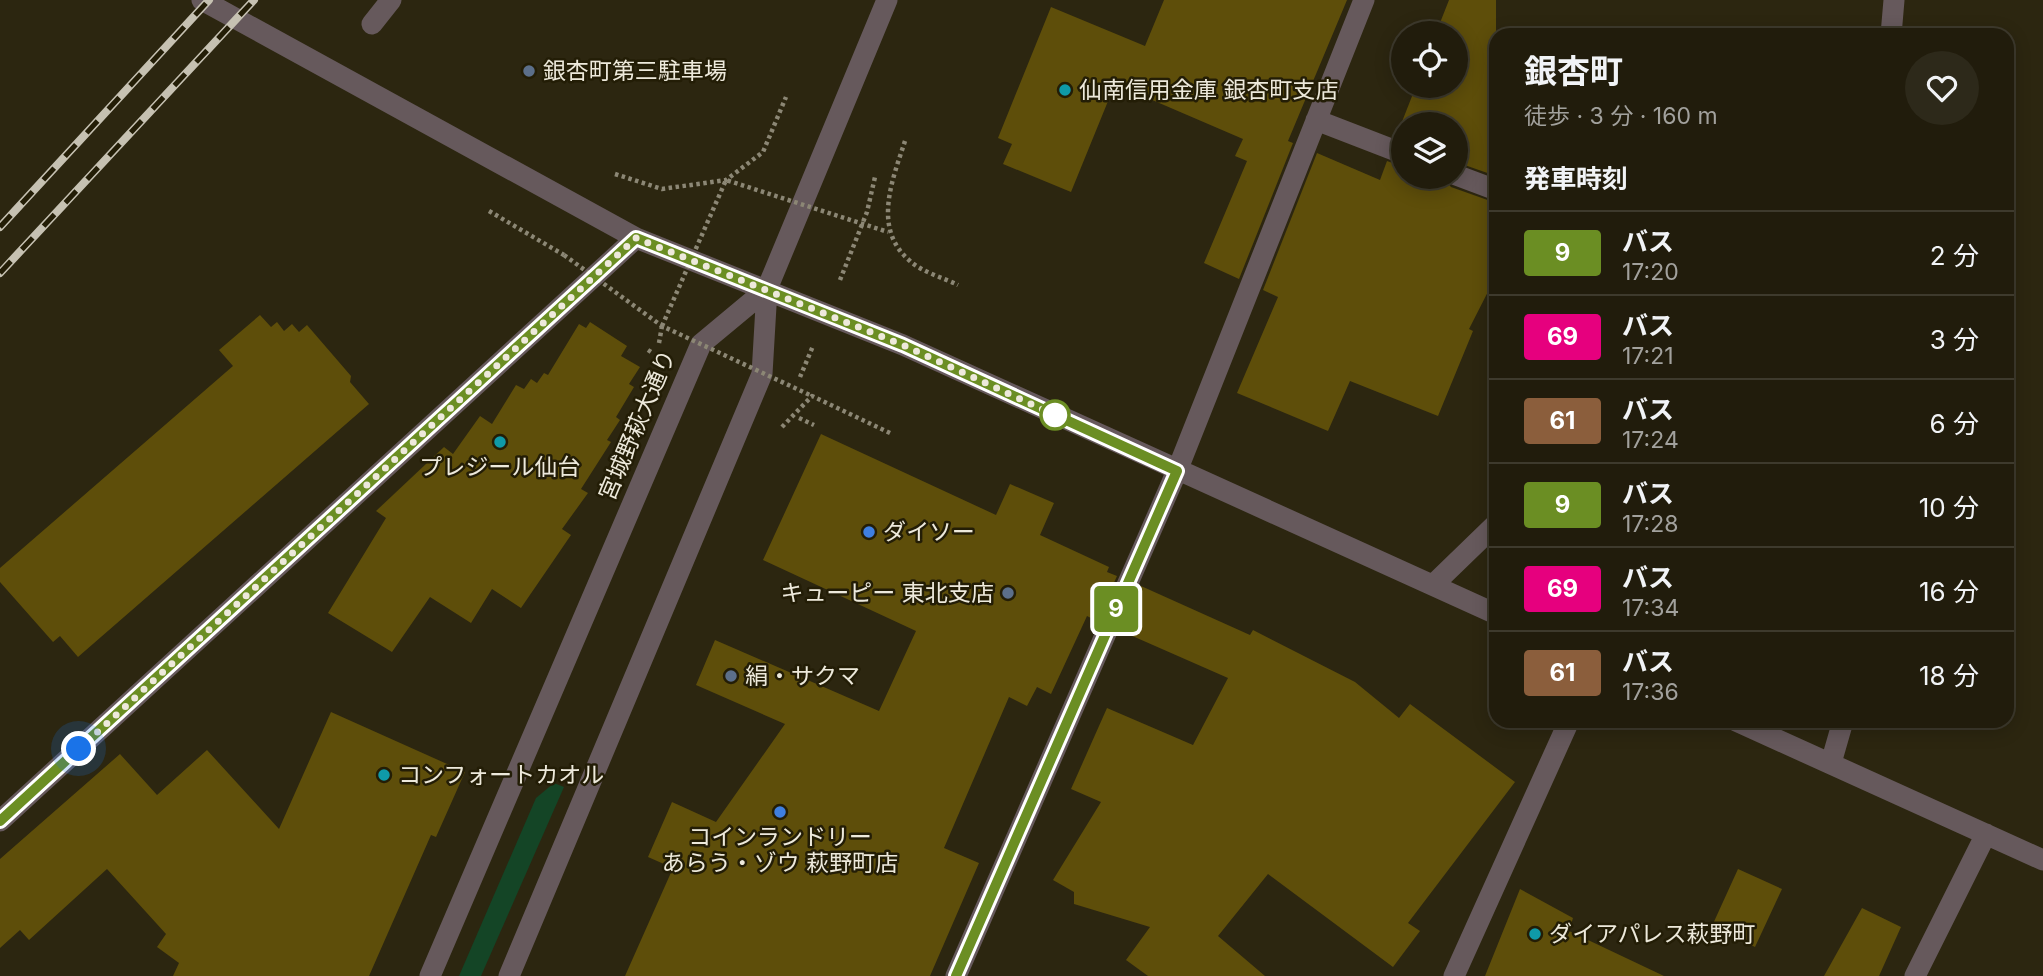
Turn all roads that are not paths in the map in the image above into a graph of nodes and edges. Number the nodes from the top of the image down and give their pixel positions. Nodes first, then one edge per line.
1 (202, 0) edge
2 (391, 0) edge
3 (887, 0) edge
4 (1364, 0) edge
5 (1894, 0) edge
6 (372, 24) dead end
7 (1892, 28) edge
8 (1316, 120) junction
9 (1391, 149) edge
10 (1468, 180) edge
11 (1489, 187) edge
12 (636, 238) junction
13 (767, 289) junction
14 (1177, 471) junction
15 (1489, 531) edge
16 (1433, 585) junction
17 (1489, 611) edge
18 (1566, 728) edge
19 (1752, 728) edge
20 (1841, 728) edge
21 (1831, 763) junction
22 (0, 821) edge
23 (1986, 834) junction
24 (2043, 860) edge
25 (430, 976) edge
26 (509, 976) edge
27 (956, 976) edge
28 (1454, 976) edge
29 (1915, 976) edge

1 - 12 street
2 - 6 street
3 - 13 street
4 - 8 street
5 - 7 street
8 - 9 street
8 - 14 street
10 - 11 street
12 - 13 street
12 - 22 street
13 - 14 street
13 - 25 street, 宮城野萩大通り
13 - 26 street
14 - 16 street
14 - 27 street
15 - 16 street
16 - 17 street
18 - 28 street
19 - 21 street
20 - 21 street
21 - 23 street
23 - 24 street
23 - 29 street

